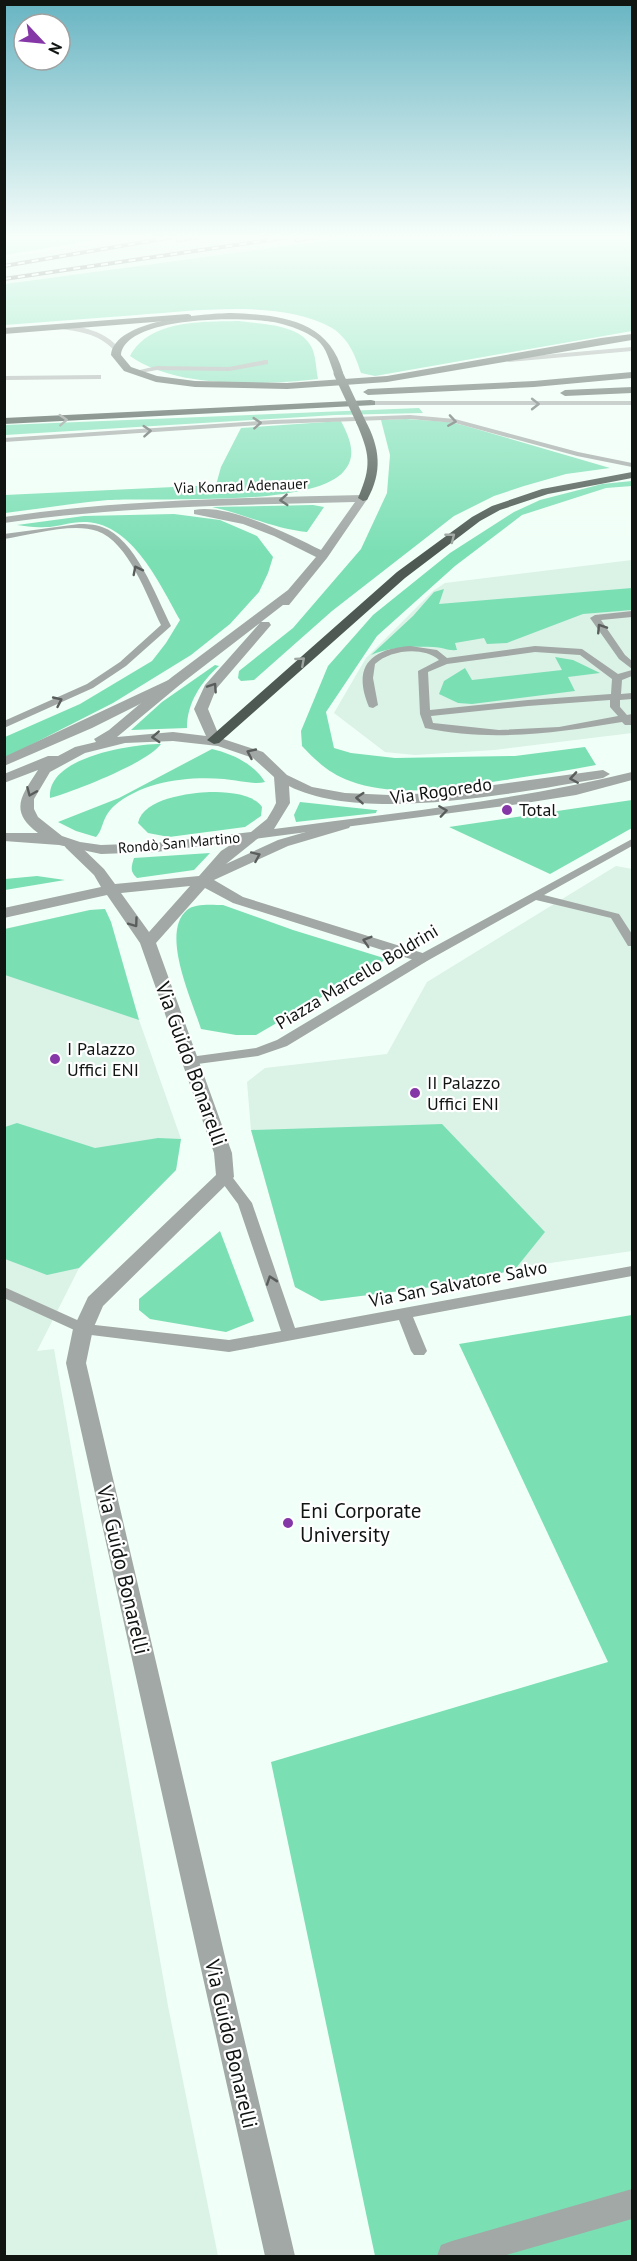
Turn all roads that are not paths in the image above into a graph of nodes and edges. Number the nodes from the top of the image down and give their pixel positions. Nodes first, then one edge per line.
1 (108, 341) edge
2 (125, 341) edge
3 (323, 341) edge
4 (612, 341) edge
5 (117, 350) junction
6 (633, 350) edge
7 (265, 362) dead end
8 (470, 364) junction
9 (135, 372) junction
10 (633, 375) edge
11 (98, 377) dead end
12 (4, 378) edge
13 (633, 390) edge
14 (369, 398) junction
15 (633, 403) edge
16 (4, 413) edge
17 (4, 421) edge
18 (4, 440) edge
19 (633, 465) edge
20 (633, 475) edge
21 (363, 498) junction
22 (121, 507) junction
23 (4, 520) edge
24 (4, 537) edge
25 (323, 556) junction
26 (292, 593) junction
27 (633, 614) edge
28 (445, 661) junction
29 (633, 666) edge
30 (633, 673) edge
31 (617, 678) junction
32 (177, 680) junction
33 (633, 696) edge
34 (615, 699) junction
35 (373, 705) dead end
36 (425, 714) junction
37 (630, 720) edge
38 (4, 725) edge
39 (214, 740) junction
40 (72, 752) junction
41 (4, 762) edge
42 (633, 771) edge
43 (633, 776) edge
44 (281, 777) junction
45 (4, 779) edge
46 (344, 825) junction
47 (254, 836) junction
48 (4, 837) edge
49 (633, 842) edge
50 (71, 845) junction
51 (202, 880) junction
52 (111, 889) junction
53 (532, 896) junction
54 (4, 913) edge
55 (148, 943) junction
56 (633, 943) edge
57 (423, 958) junction
58 (190, 1061) junction
59 (225, 1177) junction
60 (633, 1271) edge
61 (4, 1292) edge
62 (404, 1314) junction
63 (83, 1329) junction
64 (290, 1335) junction
65 (419, 1351) dead end
66 (633, 2204) edge
67 (280, 2256) edge
68 (452, 2256) edge

1 - 5 lane
2 - 5 highway
3 - 21 highway, bridge
4 - 8 highway
5 - 9 highway
6 - 8 lane
7 - 9 lane
8 - 9 highway
10 - 14 highway
11 - 12 lane
13 - 14 highway
14 -> 15 lane
14 - 16 highway
17 -> 14 highway
18 -> 19 lane
39 -> 20 highway
21 -> 22 street, Via Konrad Adenauer
21 - 25 street
22 - 23 street, Via Konrad Adenauer
22 - 25 street, Via Konrad Adenauer
38 -> 24 lane
25 - 26 street
26 - 32 street
39 -> 26 street
29 -> 27 lane
28 - 31 lane
28 - 35 lane
28 - 36 lane
30 - 31 lane
31 - 34 lane
32 - 40 street
32 - 41 street
33 - 34 lane
34 - 36 lane
34 - 37 lane
36 - 37 lane
39 -> 40 street, Rondò San Martino
44 -> 39 street, Rondò San Martino
40 - 45 street
40 -> 50 street, Rondò San Martino
42 -> 44 street, Via Rogoredo
46 -> 43 street, Via Rogoredo
44 - 47 street, Rondò San Martino
46 - 47 street, Via Rogoredo
51 -> 46 street
47 - 50 street, Rondò San Martino
47 - 51 street
48 - 50 street
49 - 53 lane, Piazza Marcello Boldrini
50 - 52 street, Via Guido Bonarelli
51 - 52 street
51 - 55 street
57 -> 51 street
52 - 54 street
52 -> 55 street, Via Guido Bonarelli
53 - 56 lane
53 - 57 lane, Piazza Marcello Boldrini
55 - 58 street, Via Guido Bonarelli
57 - 58 lane, Piazza Marcello Boldrini
58 - 59 street, Via Guido Bonarelli
59 - 63 street, Via Guido Bonarelli
64 -> 59 lane
60 - 62 lane, Via San Salvatore Salvo
61 - 63 lane, Via San Salvatore Salvo
62 - 64 lane, Via San Salvatore Salvo
62 - 65 lane
63 - 64 lane, Via San Salvatore Salvo
63 - 67 street, Via Guido Bonarelli
66 - 68 street

